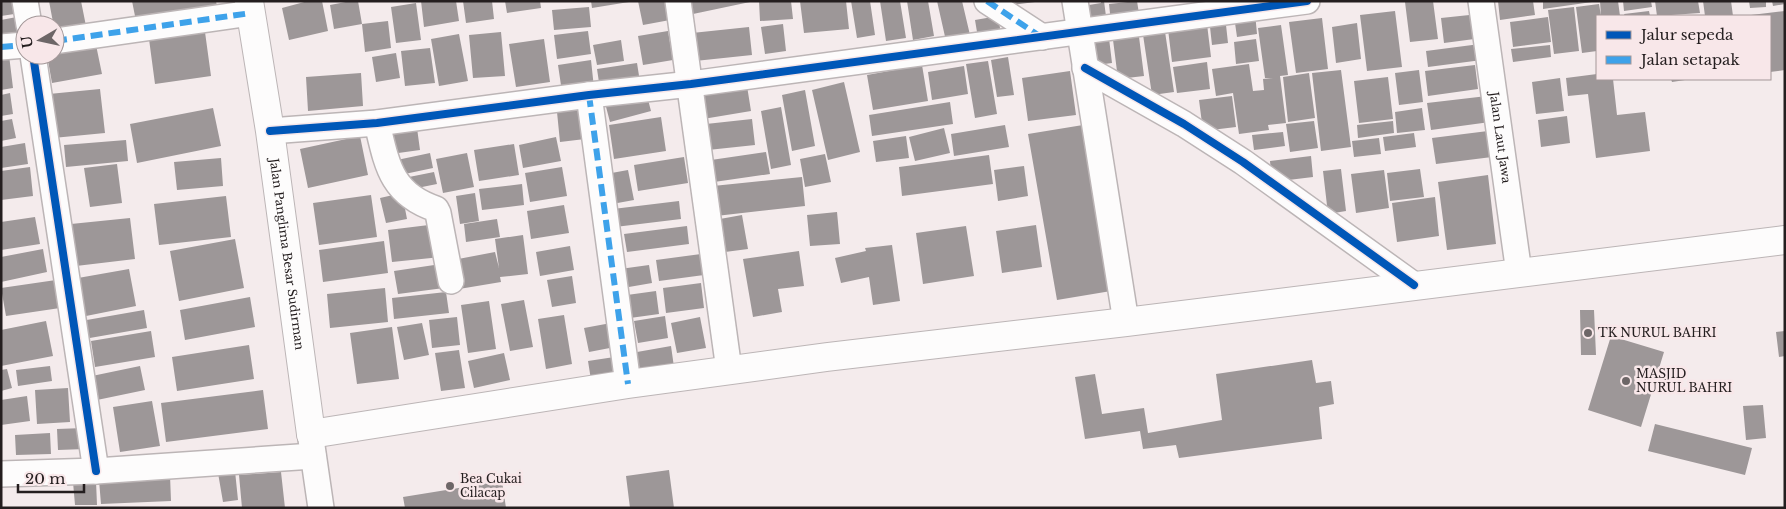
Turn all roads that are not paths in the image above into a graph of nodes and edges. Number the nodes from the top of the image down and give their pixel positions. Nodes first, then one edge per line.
1 (25, 1) edge
2 (678, 1) edge
3 (987, 1) edge
4 (1075, 1) edge
5 (1307, 1) edge
6 (1481, 1) edge
7 (250, 7) edge
8 (27, 15) edge
9 (1079, 33) junction
10 (1042, 37) junction
11 (65, 39) edge
12 (15, 45) edge
13 (1, 47) edge
14 (35, 65) edge
15 (1085, 68) junction
16 (691, 84) junction
17 (590, 95) junction
18 (377, 123) junction
19 (270, 131) junction
20 (1785, 240) edge
21 (1519, 272) junction
22 (451, 281) dead end
23 (1414, 286) junction
24 (1126, 322) junction
25 (729, 370) junction
26 (628, 384) junction
27 (312, 445) junction
28 (96, 471) junction
29 (1, 474) edge
30 (321, 508) edge

1 - 8 street
2 - 16 street
3 - 10 street
4 - 9 street
5 - 9 street
6 - 21 street, Jalan Laut Jawa
7 - 11 street
7 - 19 main road, Jalan Panglima Besar Sudirman
9 - 10 street
9 - 15 street
10 - 16 street
12 - 13 street
14 - 28 street
15 - 23 street
15 - 24 street
16 - 17 street
16 - 25 street
17 - 18 street
17 - 26 street
18 - 19 street
18 - 22 street
19 - 27 main road, Jalan Panglima Besar Sudirman
20 - 21 main road
21 - 23 main road
23 - 24 main road
24 - 25 main road
25 - 26 main road
26 - 27 main road
27 - 28 street
27 - 30 street, Jalan Panglima Besar Sudirman
28 - 29 street

